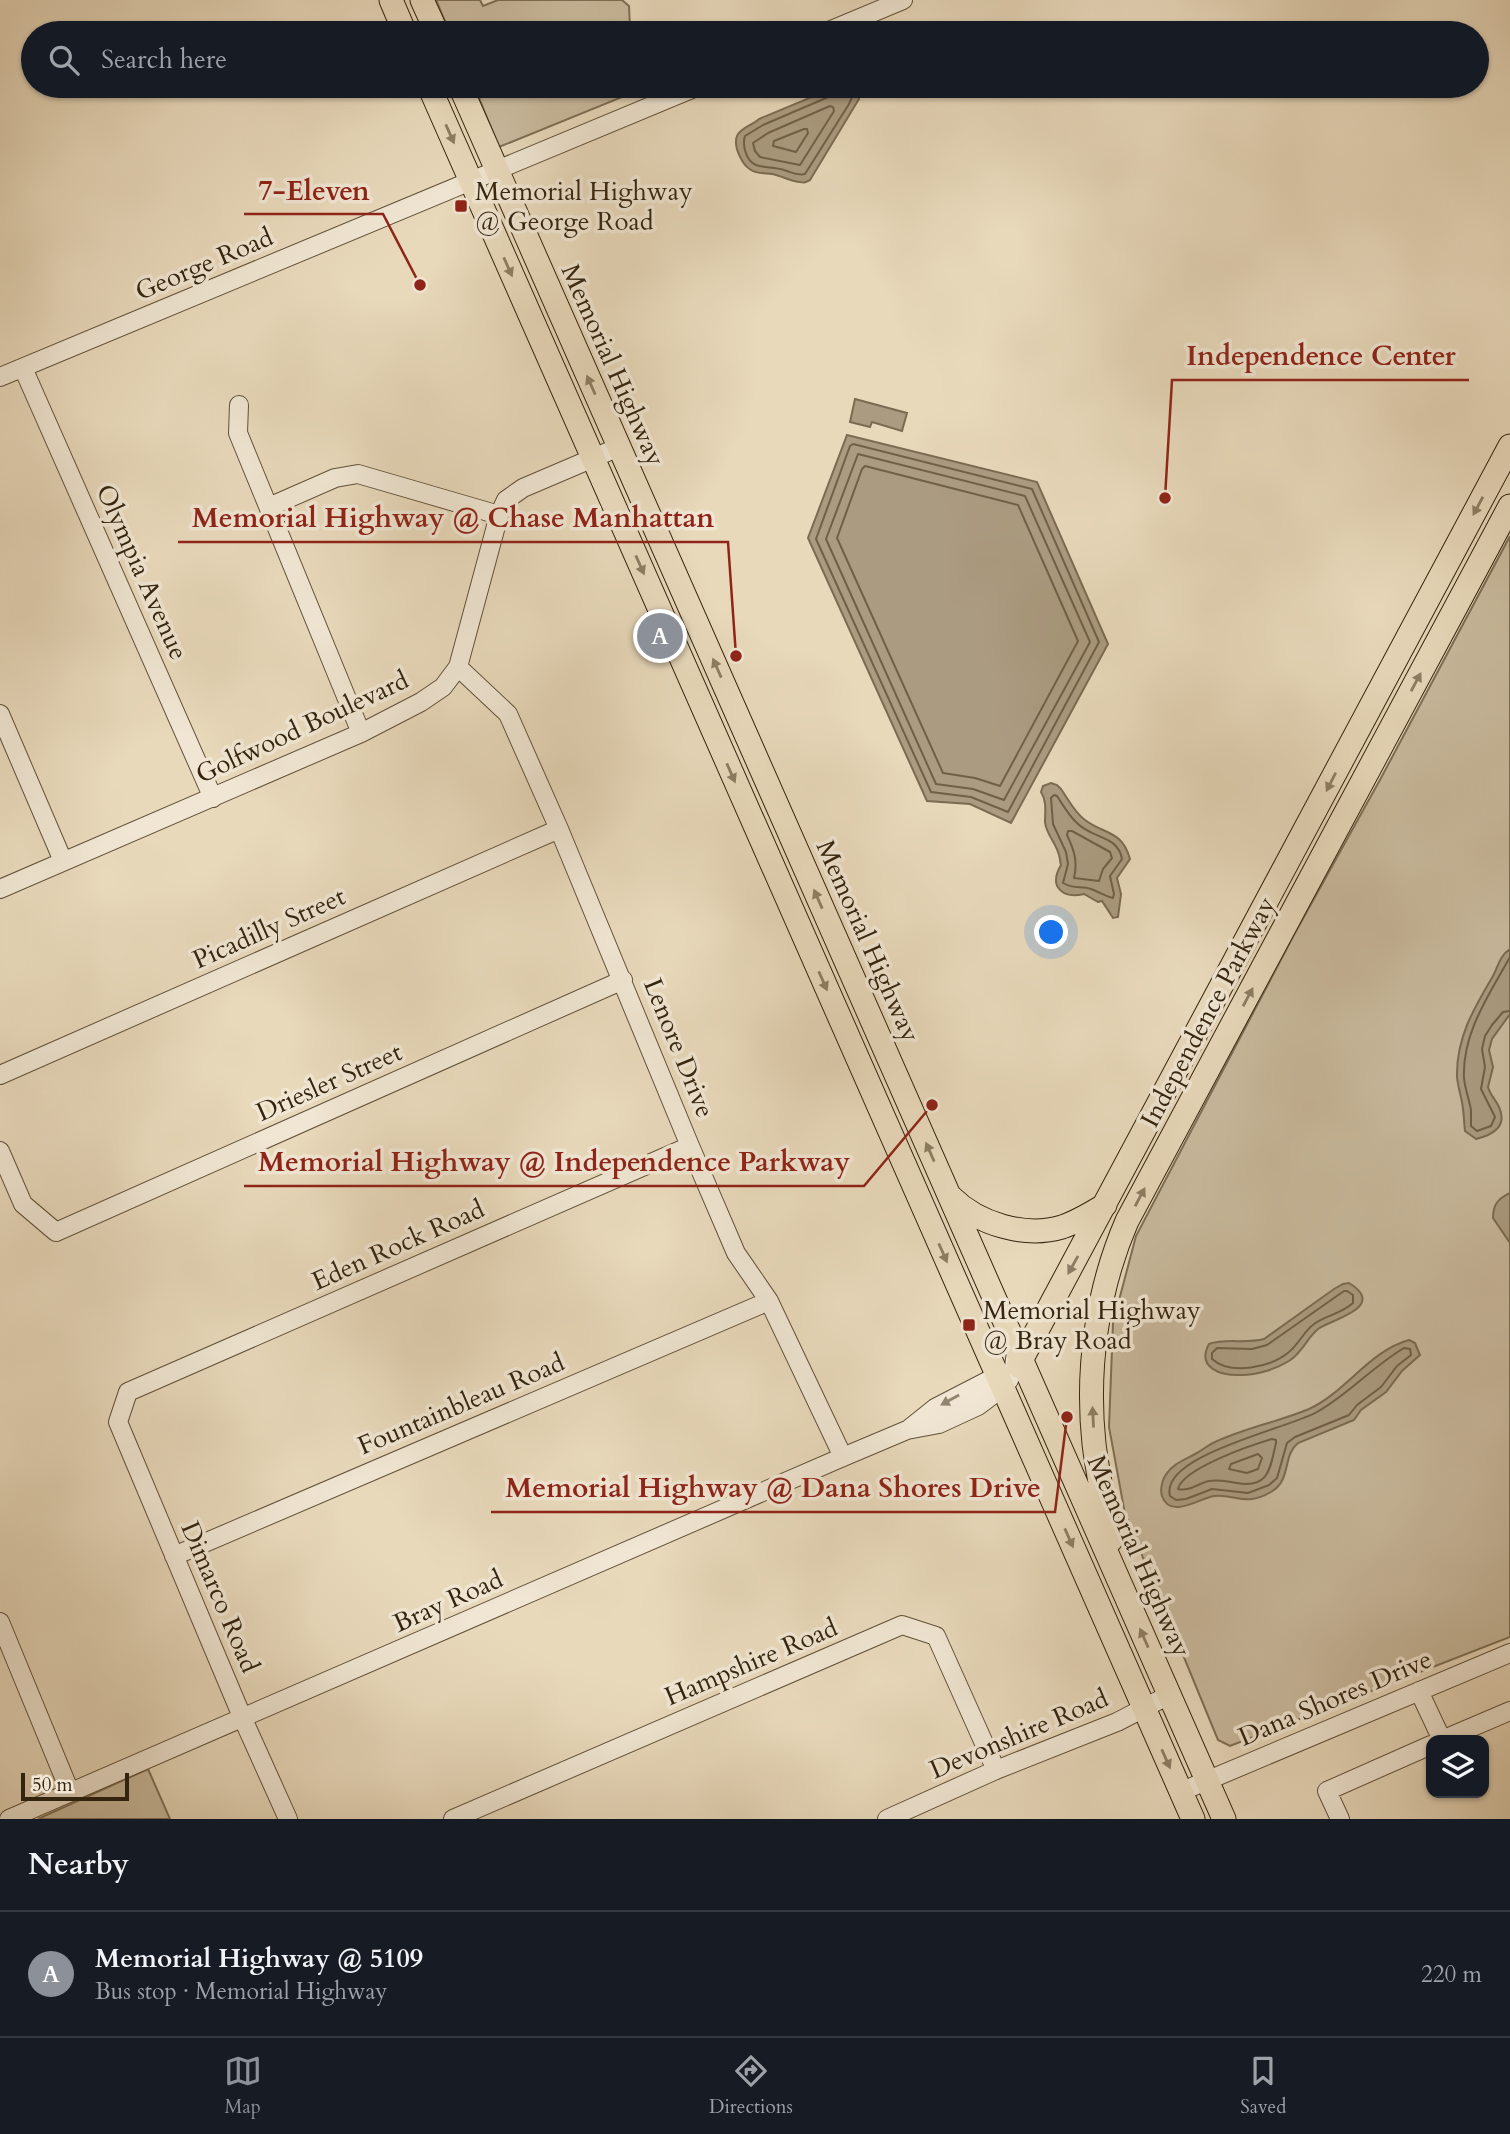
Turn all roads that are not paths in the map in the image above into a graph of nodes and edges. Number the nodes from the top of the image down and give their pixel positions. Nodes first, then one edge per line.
1 (391, 0) edge
2 (422, 0) edge
3 (903, 0) edge
4 (400, 21) edge
5 (432, 21) edge
6 (853, 21) edge
7 (434, 98) edge
8 (465, 98) edge
9 (670, 98) edge
10 (497, 171) junction
11 (471, 182) junction
12 (23, 368) junction
13 (0, 377) edge
14 (239, 405) dead end
15 (1510, 446) edge
16 (619, 447) junction
17 (593, 459) junction
18 (1510, 506) edge
19 (269, 507) junction
20 (499, 515) junction
21 (457, 667) junction
22 (0, 714) edge
23 (738, 716) junction
24 (712, 728) junction
25 (362, 733) junction
26 (213, 798) junction
27 (559, 829) junction
28 (63, 861) junction
29 (0, 889) edge
30 (832, 930) junction
31 (806, 942) junction
32 (623, 980) junction
33 (0, 1075) edge
34 (918, 1124) junction
35 (891, 1135) junction
36 (690, 1146) junction
37 (0, 1152) edge
38 (949, 1195) junction
39 (1105, 1205) junction
40 (769, 1301) junction
41 (1019, 1354) junction
42 (1007, 1387) junction
43 (128, 1392) joint
44 (1045, 1412) junction
45 (844, 1457) junction
46 (174, 1556) junction
47 (1119, 1581) junction
48 (0, 1622) edge
49 (4, 1640) edge
50 (1510, 1653) edge
51 (1419, 1691) junction
52 (1169, 1695) junction
53 (1143, 1708) junction
54 (1510, 1711) edge
55 (243, 1718) junction
56 (1440, 1735) edge
57 (1454, 1735) edge
58 (1426, 1747) edge
59 (996, 1770) junction
60 (1207, 1780) junction
61 (70, 1792) junction
62 (1180, 1792) junction
63 (465, 1817) edge
64 (9, 1819) edge
65 (288, 1819) edge
66 (887, 1819) edge
67 (1193, 1819) edge
68 (1224, 1819) edge
69 (1340, 1819) edge

1 - 4 main road
2 - 5 main road
3 - 6 street
7 -> 11 main road
8 - 10 main road, Memorial Highway
9 - 10 street, George Road
10 - 11 street, George Road
16 -> 10 main road, Memorial Highway
11 - 12 street, George Road
11 -> 17 main road
12 - 13 street, George Road
12 - 26 street, Olympia Avenue
14 - 19 street
15 -> 39 main road, Independence Parkway
16 - 17 street, Golfwood Boulevard
23 -> 16 main road, Memorial Highway
17 - 20 street, Golfwood Boulevard
17 -> 24 main road
47 -> 18 main road, Independence Parkway
19 - 20 street
19 - 25 street
20 - 21 street, Golfwood Boulevard
21 - 25 street, Golfwood Boulevard
21 - 27 street, Lenore Drive
22 - 28 street
23 - 24 main road
30 -> 23 main road, Memorial Highway
24 -> 31 main road
25 - 26 street, Golfwood Boulevard
26 - 28 street, Golfwood Boulevard
27 - 32 street, Lenore Drive
27 - 33 street, Picadilly Street
28 - 29 street, Golfwood Boulevard
30 - 31 main road
30 - 34 main road, Memorial Highway
31 -> 35 main road
32 - 36 street, Lenore Drive
32 - 37 street, Driesler Street
34 - 35 main road
38 -> 34 main road, Memorial Highway
35 -> 42 main road
36 - 40 street, Lenore Drive
36 - 43 street, Eden Rock Road
38 - 39 main road
38 - 41 main road, Memorial Highway
39 -> 41 main road, Independence Parkway
40 - 45 street, Lenore Drive
40 - 46 street, Fountainbleau Road
41 - 42 main road, Independence Parkway
41 - 44 main road, Memorial Highway
42 - 44 main road
42 - 45 street, Bray Road
42 -> 53 main road
43 - 46 street, Dimarco Road
44 - 47 main road, Memorial Highway
45 - 55 street, Bray Road
46 - 55 street, Dimarco Road
52 -> 47 main road, Memorial Highway
48 - 49 street
49 - 61 street
50 - 51 street, Dana Shores Drive
51 - 56 street
51 - 60 street, Dana Shores Drive
52 - 53 street, Devonshire Road
52 - 60 main road, Memorial Highway
53 - 59 street, Devonshire Road
53 -> 62 main road
54 - 57 street
55 - 61 street, Bray Road
55 - 65 street, Dimarco Road
58 - 69 street
59 - 63 street, Hampshire Road
59 - 66 street, Devonshire Road
60 - 62 street, Dana Shores Drive
60 - 68 main road, Memorial Highway
61 - 64 street, Bray Road
62 - 67 main road

